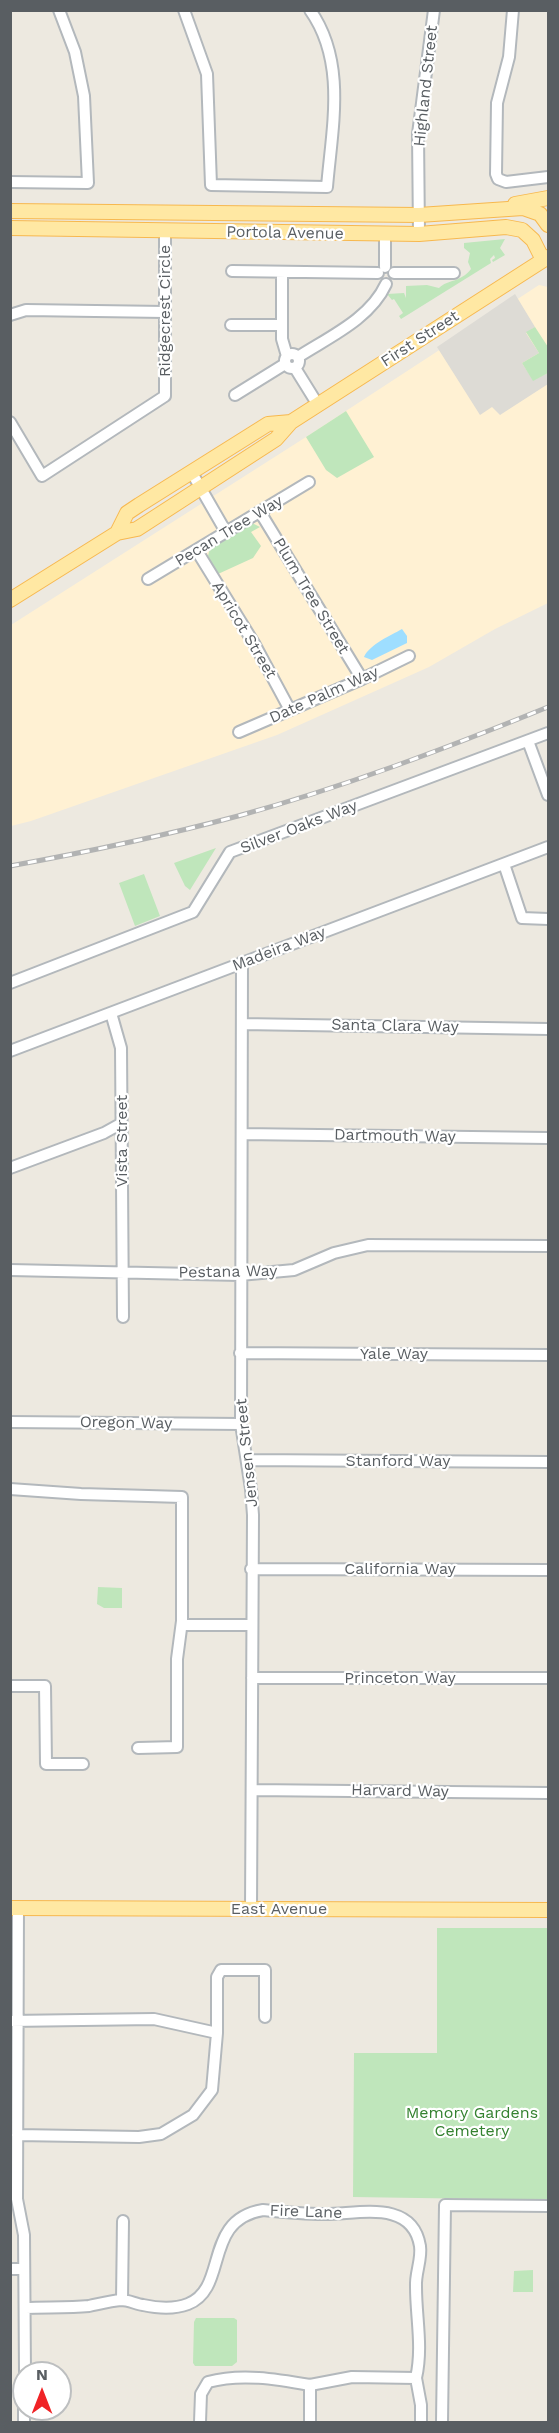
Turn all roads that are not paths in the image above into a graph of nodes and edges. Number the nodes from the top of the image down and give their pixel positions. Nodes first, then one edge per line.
1 (59, 10) edge
2 (184, 10) edge
3 (310, 10) edge
4 (434, 10) edge
5 (513, 10) edge
6 (549, 177) edge
7 (10, 182) edge
8 (549, 198) edge
9 (491, 210) junction
10 (10, 211) edge
11 (419, 215) junction
12 (549, 225) edge
13 (10, 228) edge
14 (165, 231) junction
15 (386, 234) junction
16 (419, 234) junction
17 (546, 259) edge
18 (232, 271) dead end
19 (386, 271) junction
20 (282, 272) junction
21 (454, 273) dead end
22 (165, 312) junction
23 (10, 315) edge
24 (231, 325) dead end
25 (282, 325) junction
26 (291, 361) junction
27 (235, 395) dead end
28 (318, 405) junction
29 (10, 422) edge
30 (291, 422) junction
31 (192, 473) junction
32 (309, 482) dead end
33 (201, 488) junction
34 (260, 513) junction
35 (226, 532) junction
36 (117, 533) junction
37 (197, 551) junction
38 (148, 579) dead end
39 (10, 600) edge
40 (409, 656) dead end
41 (362, 679) junction
42 (290, 710) junction
43 (238, 732) dead end
44 (549, 733) edge
45 (528, 741) junction
46 (549, 795) edge
47 (549, 847) edge
48 (504, 864) junction
49 (549, 919) edge
50 (242, 962) junction
51 (10, 983) edge
52 (111, 1013) junction
53 (242, 1024) junction
54 (549, 1029) edge
55 (10, 1051) edge
56 (122, 1123) junction
57 (242, 1134) junction
58 (549, 1138) edge
59 (10, 1167) edge
60 (549, 1246) edge
61 (10, 1270) edge
62 (121, 1271) junction
63 (240, 1275) junction
64 (123, 1317) dead end
65 (240, 1353) junction
66 (549, 1355) edge
67 (10, 1422) edge
68 (241, 1424) junction
69 (247, 1460) junction
70 (549, 1462) edge
71 (10, 1489) edge
72 (251, 1569) junction
73 (549, 1569) edge
74 (182, 1625) junction
75 (252, 1625) junction
76 (252, 1678) junction
77 (549, 1678) edge
78 (10, 1686) edge
79 (138, 1748) dead end
80 (83, 1764) dead end
81 (252, 1790) junction
82 (549, 1793) edge
83 (14, 1908) edge
84 (251, 1908) junction
85 (549, 1910) edge
86 (266, 2017) dead end
87 (14, 2021) edge
88 (217, 2033) junction
89 (17, 2135) junction
90 (549, 2206) edge
91 (123, 2221) dead end
92 (10, 2270) edge
93 (24, 2270) junction
94 (122, 2300) junction
95 (25, 2308) junction
96 (24, 2361) edge
97 (416, 2378) junction
98 (310, 2385) junction
99 (200, 2422) edge
100 (310, 2422) edge
101 (421, 2422) edge
102 (442, 2422) edge

1 - 7 street
2 - 3 street
4 - 11 street, Highland Street
5 - 6 street
8 - 9 main road
9 - 11 main road, Portola Avenue
9 - 12 main road, Portola Avenue
10 - 11 main road, Portola Avenue
11 - 16 street, Highland Street
13 - 14 main road, Portola Avenue
14 - 15 main road, Portola Avenue
14 - 22 street, Ridgecrest Circle
15 - 16 main road, Portola Avenue
15 - 19 street
16 - 17 main road, Portola Avenue
17 - 28 main road, First Street
18 - 20 street
19 - 20 street
19 - 21 street
19 - 26 street
20 - 25 street
22 - 23 street
22 - 29 street, Ridgecrest Circle
24 - 25 street
25 - 26 street
26 - 27 street
26 - 28 street
28 - 30 main road, First Street
30 - 31 main road, First Street
30 - 33 main road, First Street
31 - 33 street
31 - 36 main road, First Street
32 - 34 street, Pecan Tree Way
33 - 35 street
33 - 36 main road, First Street
34 - 35 street, Pecan Tree Way
34 - 41 street, Plum Tree Street
35 - 37 street, Pecan Tree Way
36 - 39 main road, First Street
37 - 38 street, Pecan Tree Way
37 - 42 street, Apricot Street
40 - 41 street, Date Palm Way
41 - 42 street, Date Palm Way
42 - 43 street, Date Palm Way
44 - 45 street, Silver Oaks Way
45 - 46 street
45 - 51 street, Silver Oaks Way
47 - 48 street, Madeira Way
48 - 49 street
48 - 50 street, Madeira Way
50 - 52 street, Madeira Way
50 - 53 street, Jensen Street
52 - 55 street, Madeira Way
52 - 56 street, Vista Street
53 - 54 street, Santa Clara Way
53 - 57 street, Jensen Street
56 - 59 street
56 - 62 street, Vista Street
57 - 58 street, Dartmouth Way
57 - 63 street, Jensen Street
60 - 63 street, Pestana Way
61 - 62 street, Pestana Way
62 - 63 street, Pestana Way
62 - 64 street, Vista Street
63 - 65 street, Jensen Street
65 - 66 street, Yale Way
65 - 68 street, Jensen Street
67 - 68 street, Oregon Way
68 - 69 street, Jensen Street
69 - 70 street, Stanford Way
69 - 72 street, Jensen Street
71 - 74 street
72 - 73 street, California Way
72 - 75 street, Jensen Street
74 - 75 street
74 - 79 street
75 - 76 street, Jensen Street
76 - 77 street, Princeton Way
76 - 81 street, Jensen Street
78 - 80 street
81 - 82 street, Harvard Way
81 - 84 street, Jensen Street
83 - 84 main road, East Avenue
83 - 87 street
84 - 85 main road, East Avenue
86 - 88 street
87 - 88 street
87 - 89 street
88 - 89 street
89 - 93 street
90 - 102 street
91 - 94 street
92 - 93 street
93 - 95 street
94 - 95 street, Fire Lane
94 - 97 street, Fire Lane
95 - 96 street
97 - 98 street
97 - 101 street, Fire Lane
98 - 99 street
98 - 100 street

